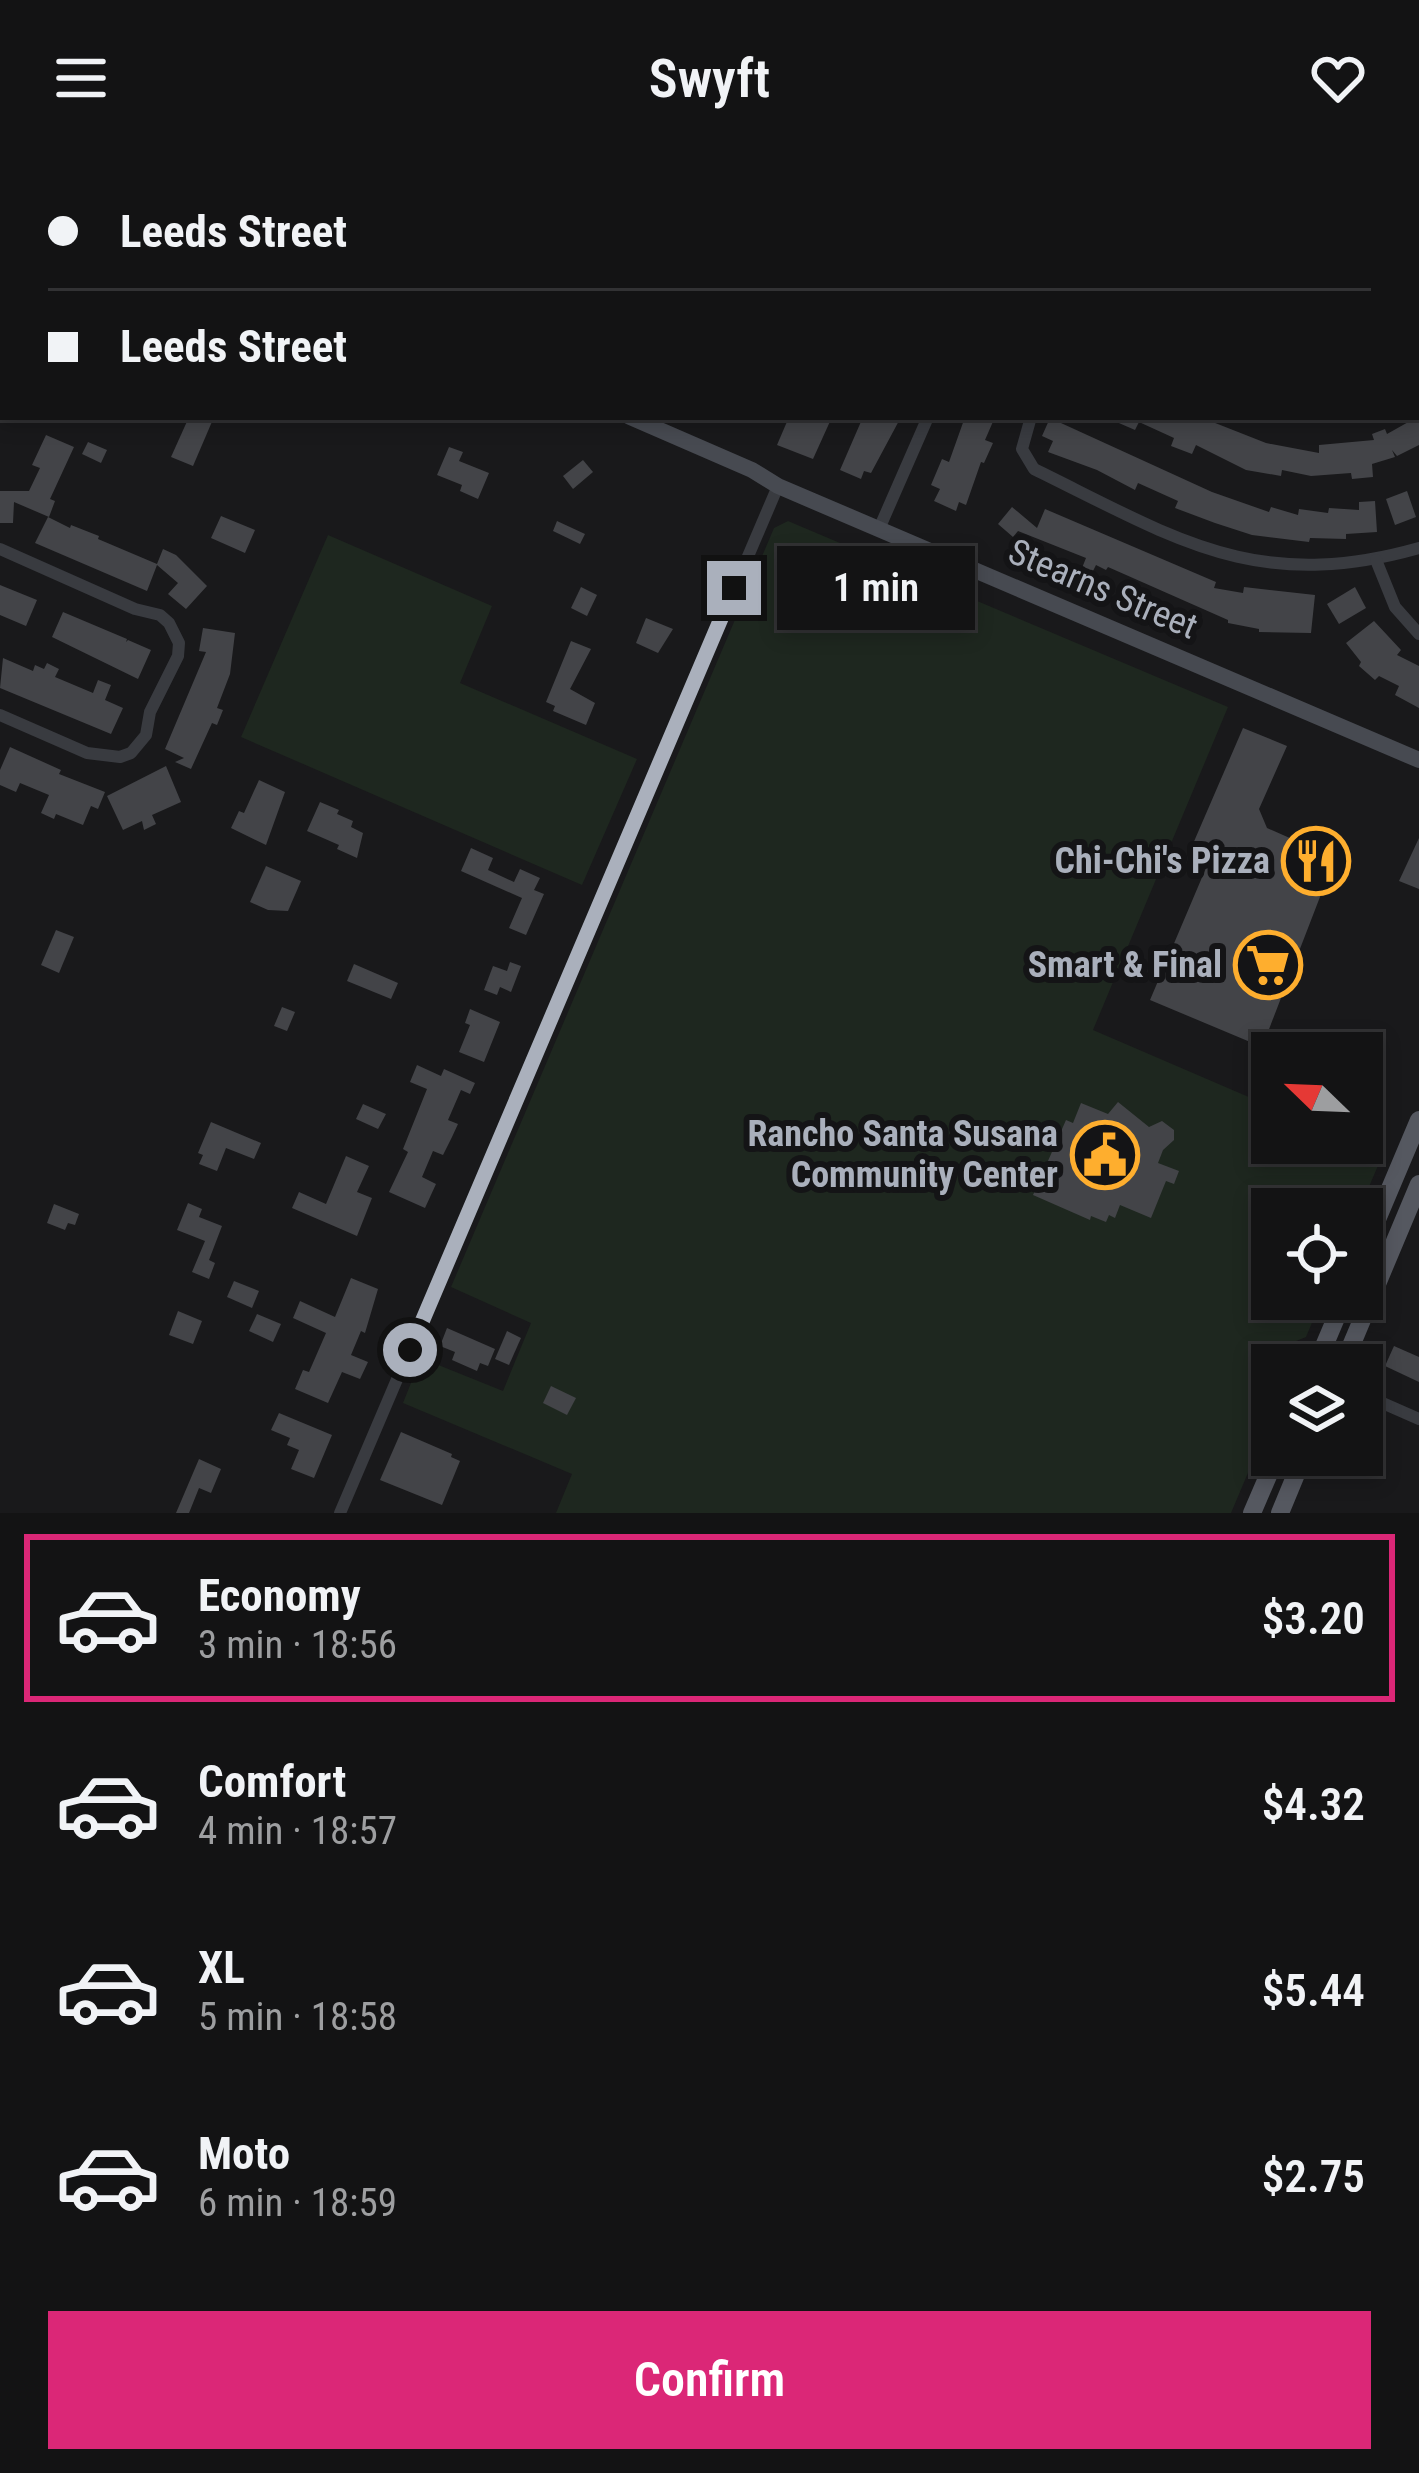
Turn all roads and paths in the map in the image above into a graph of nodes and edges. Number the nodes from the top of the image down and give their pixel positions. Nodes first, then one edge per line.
1 (637, 420) edge
2 (927, 420) edge
3 (1030, 420) edge
4 (778, 486) junction
5 (879, 529) junction
6 (1419, 548) edge
7 (0, 549) edge
8 (1376, 560) junction
9 (1419, 634) edge
10 (0, 715) edge
11 (1419, 760) edge
12 (1419, 1120) edge
13 (1419, 1184) edge
14 (1383, 1205) edge
15 (1352, 1344) edge
16 (1383, 1403) edge
17 (1419, 1419) edge
18 (1268, 1476) edge
19 (1295, 1476) edge
20 (340, 1513) edge
21 (1252, 1513) edge
22 (1280, 1513) edge

1 - 4 main road, Stearns Street
2 - 5 street
3 - 8 street
4 - 5 main road, Stearns Street
4 - 20 street
5 - 11 main road, Stearns Street
6 - 8 street
7 - 10 street
8 - 9 street
12 - 14 main road
13 - 15 main road
16 - 17 street
18 - 21 main road
19 - 22 main road

